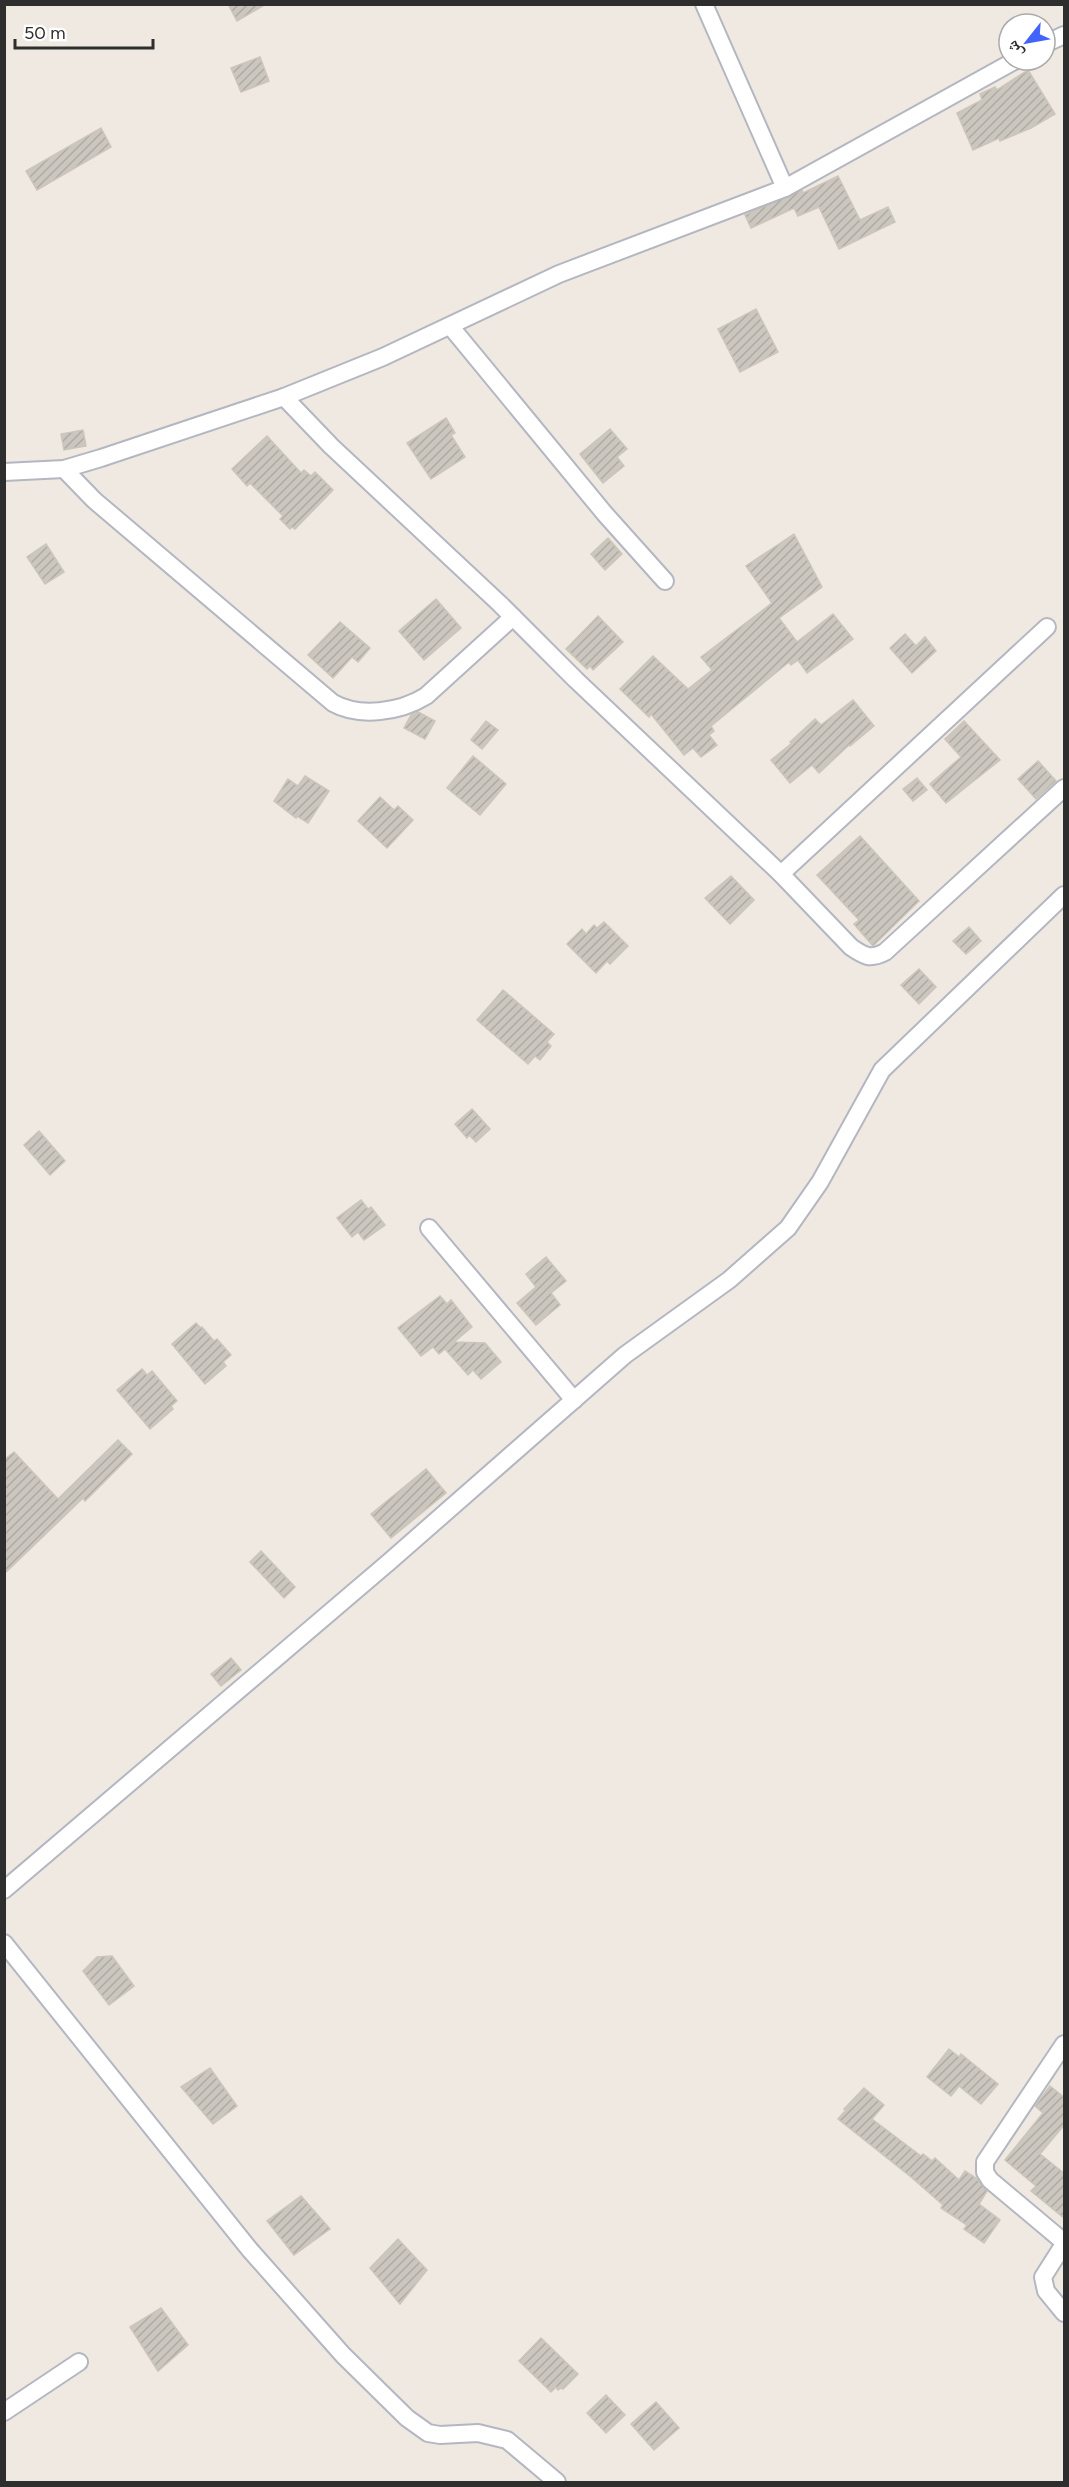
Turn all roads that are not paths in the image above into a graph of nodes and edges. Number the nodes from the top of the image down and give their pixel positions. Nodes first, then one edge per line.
1 (704, 4) edge
2 (997, 71) edge
3 (786, 188) junction
4 (450, 327) junction
5 (284, 397) junction
6 (64, 469) junction
7 (4, 472) edge
8 (665, 581) dead end
9 (513, 616) junction
10 (1047, 627) dead end
11 (1065, 788) edge
12 (781, 874) junction
13 (1065, 895) edge
14 (429, 1228) dead end
15 (574, 1400) junction
16 (4, 1890) edge
17 (4, 1943) edge
18 (1065, 2044) edge
19 (1065, 2243) edge
20 (1065, 2313) edge
21 (78, 2362) dead end
22 (4, 2412) edge
23 (557, 2482) edge

1 - 3 street
2 - 3 street
3 - 4 street
4 - 5 street
4 - 8 street
5 - 6 street
5 - 9 street
6 - 7 street
6 - 9 street
9 - 12 street
10 - 12 street
11 - 12 street
13 - 15 street
14 - 15 street
15 - 16 street
17 - 23 street
18 - 19 street
19 - 20 street
21 - 22 street

